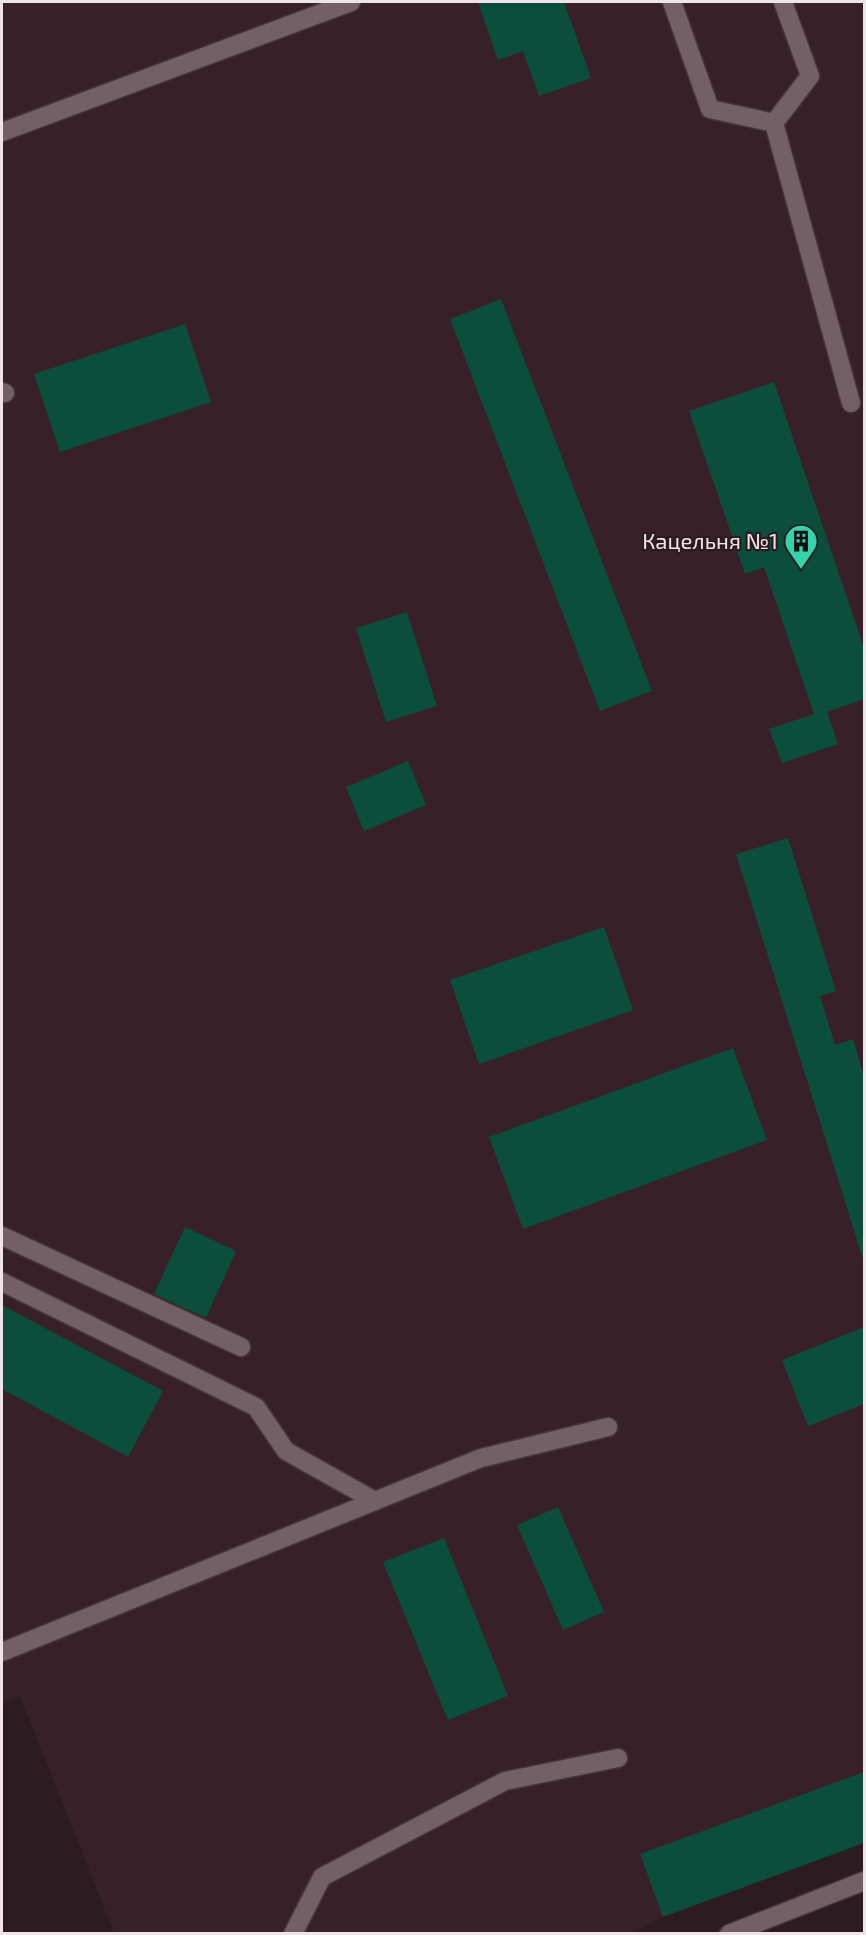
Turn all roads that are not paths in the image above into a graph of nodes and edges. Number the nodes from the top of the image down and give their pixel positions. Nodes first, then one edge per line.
1 (351, 2) edge
2 (672, 2) edge
3 (783, 2) edge
4 (774, 123) junction
5 (2, 132) edge
6 (851, 403) dead end
7 (2, 1236) edge
8 (2, 1282) edge
9 (241, 1347) dead end
10 (608, 1427) dead end
11 (375, 1501) junction
12 (2, 1652) edge
13 (618, 1758) dead end
14 (864, 1881) edge
15 (293, 1934) edge
16 (729, 1934) edge

1 - 5 street
2 - 4 street
3 - 4 street
4 - 6 street
7 - 9 street
8 - 11 street
10 - 11 street
11 - 12 street
13 - 15 street
14 - 16 street

